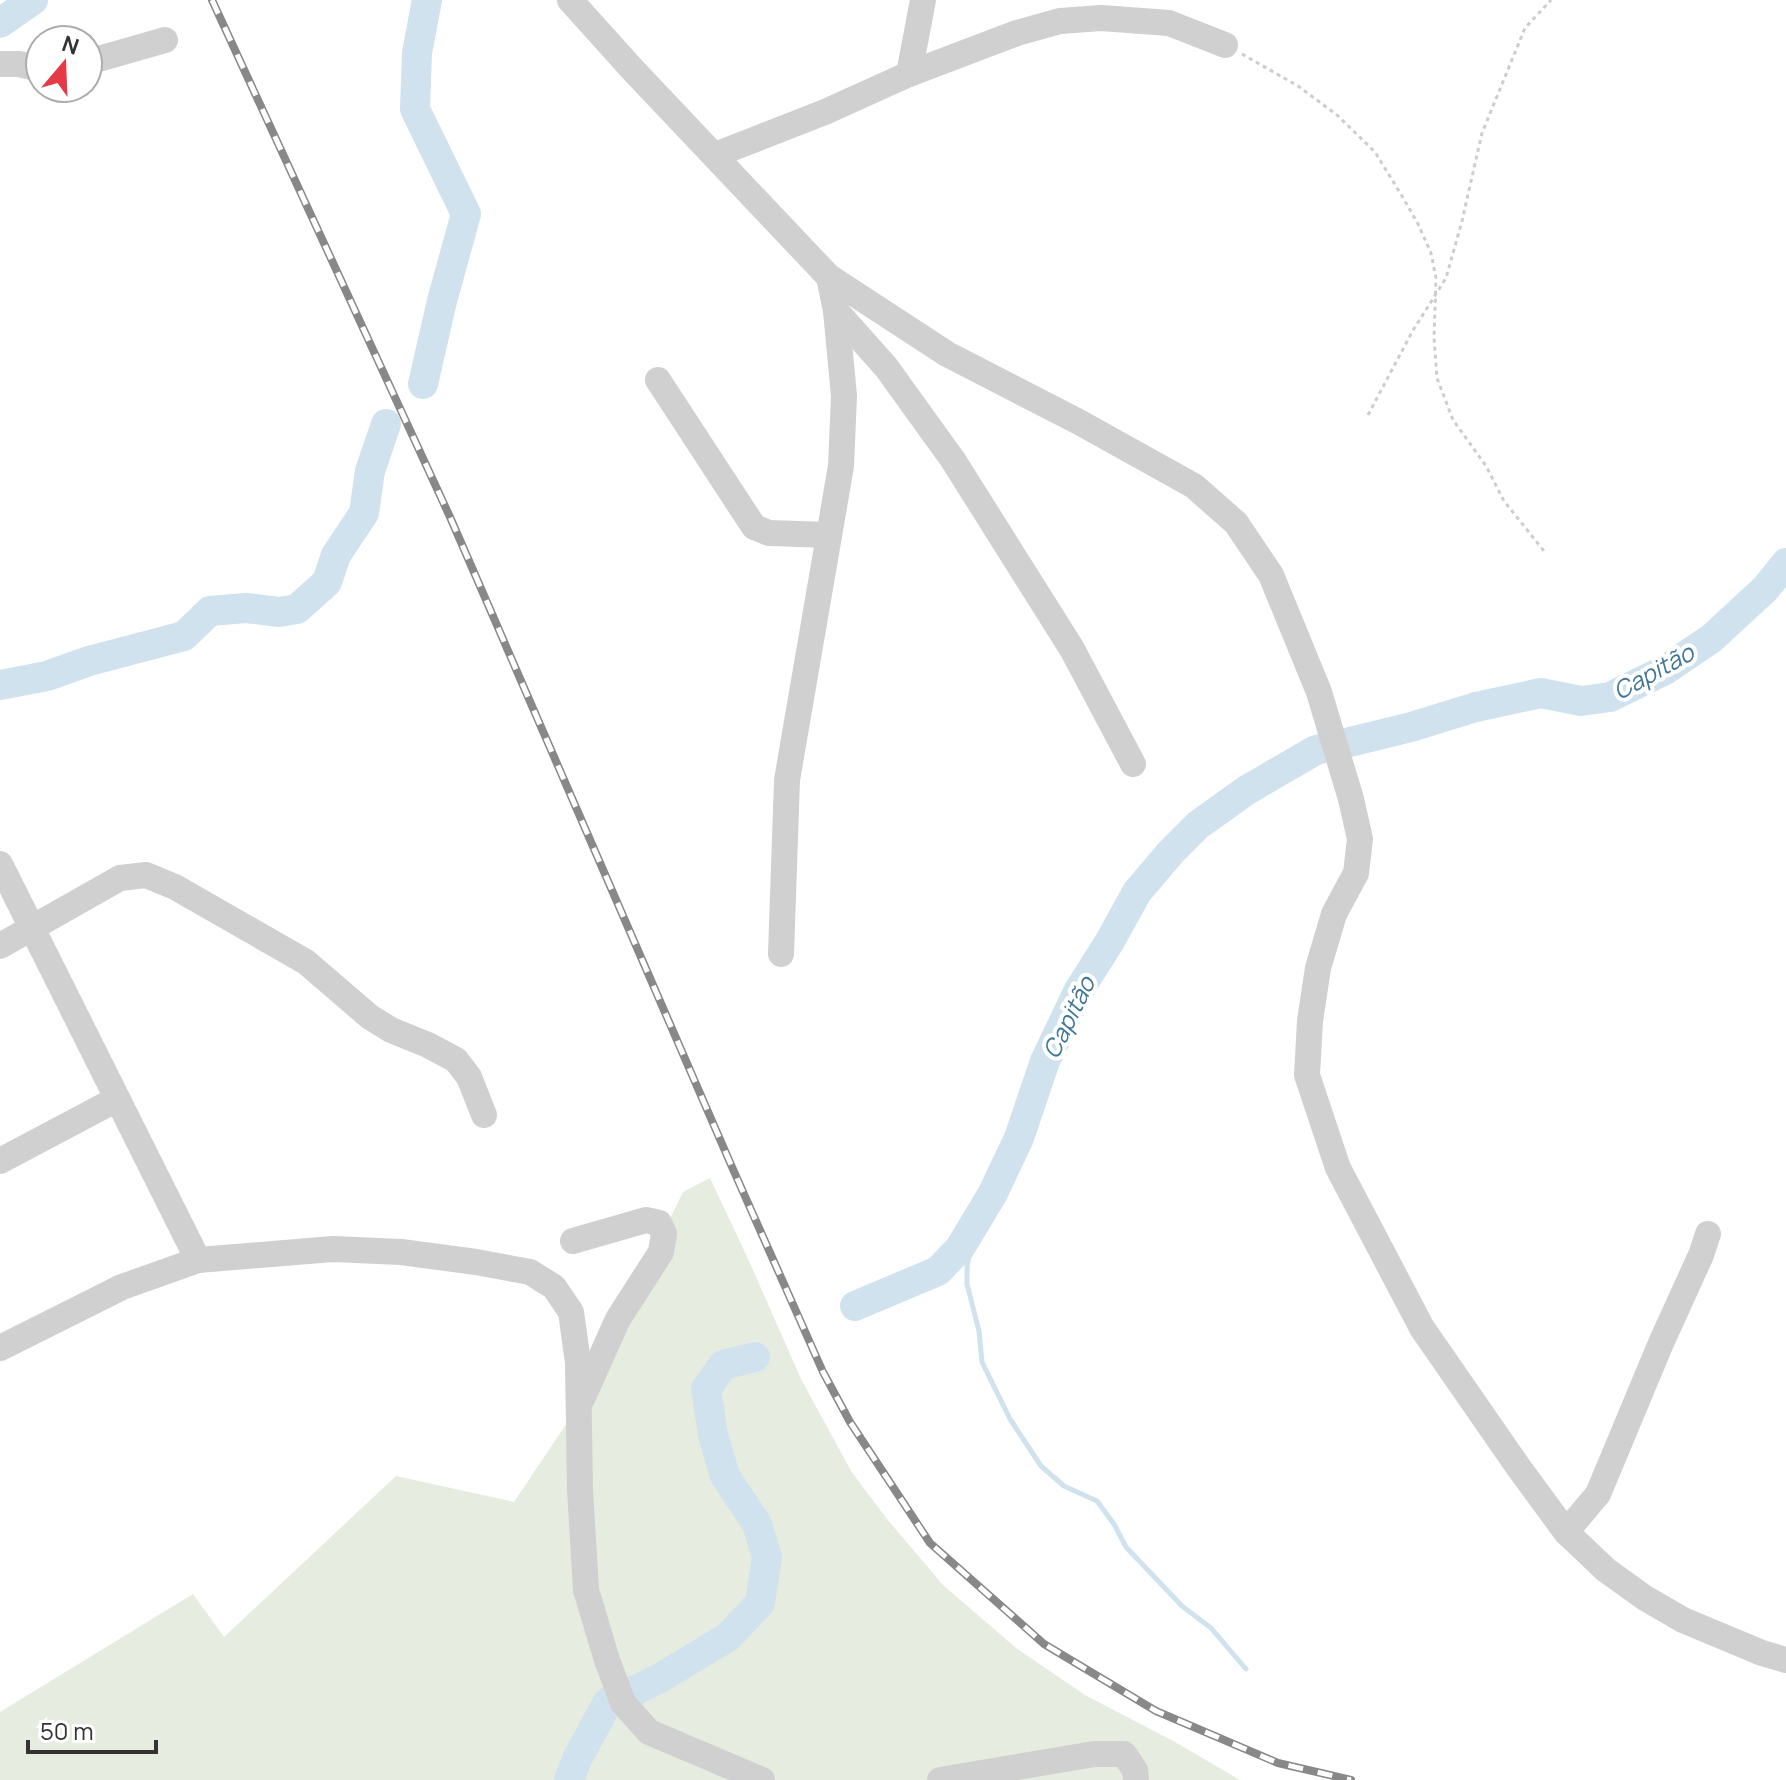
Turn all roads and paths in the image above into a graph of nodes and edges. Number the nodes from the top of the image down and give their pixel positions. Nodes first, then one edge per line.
1 (570, 0) edge
2 (923, 0) edge
3 (1551, 0) edge
4 (165, 40) dead end
5 (1225, 45) joint
6 (104, 57) edge
7 (0, 64) edge
8 (24, 65) edge
9 (909, 74) junction
10 (715, 155) junction
11 (829, 277) junction
12 (1434, 299) junction
13 (836, 311) junction
14 (658, 380) dead end
15 (1368, 415) dead end
16 (829, 535) junction
17 (1544, 551) dead end
18 (1133, 764) dead end
19 (0, 864) edge
20 (32, 928) junction
21 (0, 946) edge
22 (781, 954) dead end
23 (117, 1099) junction
24 (484, 1115) dead end
25 (0, 1161) edge
26 (1708, 1234) dead end
27 (573, 1241) dead end
28 (198, 1260) junction
29 (0, 1348) edge
30 (579, 1405) junction
31 (1566, 1532) junction
32 (1786, 1660) edge
33 (762, 1780) edge
34 (940, 1780) edge
35 (1136, 1780) edge

1 - 10 street
2 - 9 street
3 - 12 path
4 - 6 street
5 - 9 street
5 - 12 path
7 - 8 street
9 - 10 street
10 - 11 street
11 - 13 street
11 - 31 street
12 - 15 path
12 - 17 path
13 - 16 street
13 - 18 street
14 - 16 street
16 - 22 street
19 - 20 street
20 - 21 street
20 - 23 street
20 - 24 street
23 - 25 street
23 - 28 street
26 - 31 street
27 - 30 street
28 - 29 street
28 - 30 street
30 - 33 street
31 - 32 street
34 - 35 street

